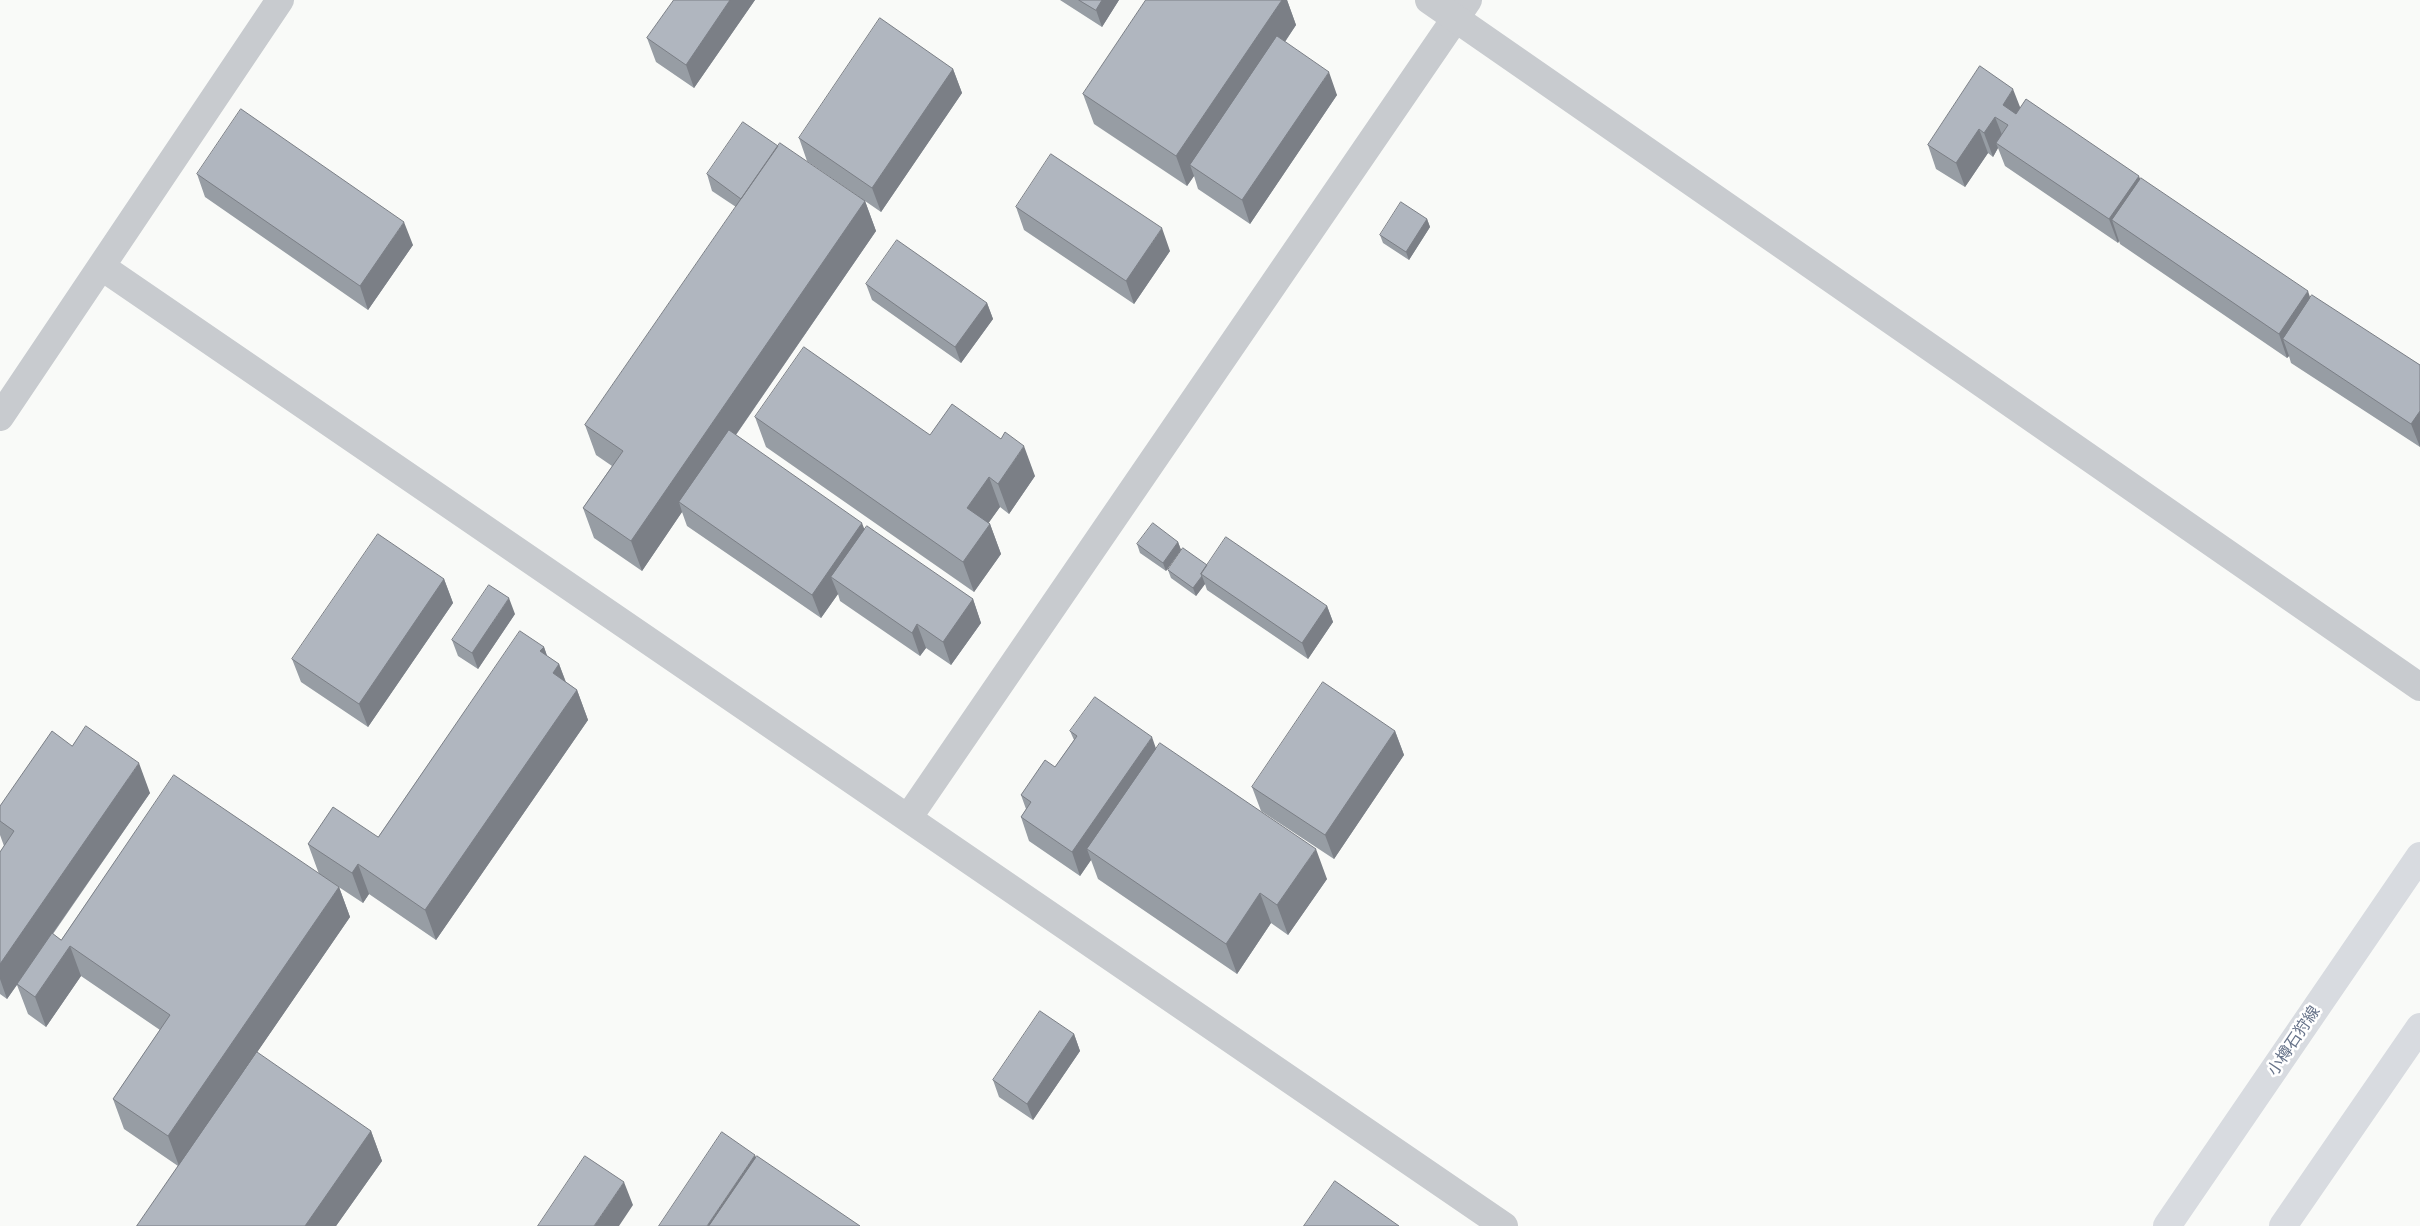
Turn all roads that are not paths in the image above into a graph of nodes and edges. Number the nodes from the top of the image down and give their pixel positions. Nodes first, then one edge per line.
1 (280, 0) edge
2 (1429, 0) edge
3 (1462, 9) edge
4 (102, 267) junction
5 (0, 417) edge
6 (2420, 687) edge
7 (908, 818) junction
8 (2420, 856) edge
9 (2420, 1027) edge
10 (1504, 1226) edge
11 (2167, 1226) edge
12 (2283, 1226) edge

1 - 4 street
2 - 3 street
3 - 6 street
3 - 7 street
4 - 5 street
4 - 7 street
7 - 10 street
8 - 11 main road, 小樽石狩線
9 - 12 main road

